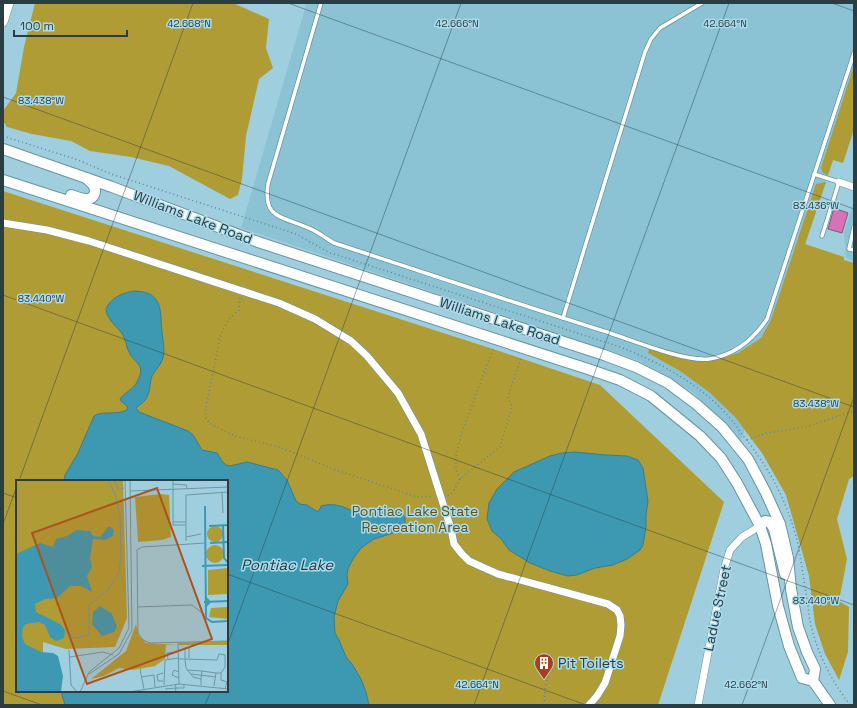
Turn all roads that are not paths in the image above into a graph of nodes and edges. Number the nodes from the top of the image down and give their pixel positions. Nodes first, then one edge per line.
1 (9, 3) edge
2 (321, 3) edge
3 (702, 3) edge
4 (3, 22) edge
5 (854, 53) edge
6 (3, 149) edge
7 (3, 173) edge
8 (814, 174) junction
9 (84, 177) junction
10 (3, 180) edge
11 (839, 182) junction
12 (854, 187) edge
13 (3, 223) edge
14 (854, 228) edge
15 (822, 236) dead end
16 (854, 250) edge
17 (563, 318) junction
18 (760, 526) junction
19 (770, 565) junction
20 (791, 589) junction
21 (798, 627) junction
22 (812, 681) junction
23 (589, 705) edge
24 (698, 705) edge
25 (830, 705) edge

1 - 4 street
2 - 17 lane
3 - 17 lane
5 - 8 lane
6 - 9 main road, Williams Lake Road
7 - 9 main road
8 - 11 lane
8 - 17 lane
9 - 20 main road, Williams Lake Road
10 - 18 main road, Williams Lake Road
11 - 12 street
11 - 15 lane
13 - 23 street
14 - 16 lane
18 - 19 main road, Williams Lake Road
18 - 20 main road
18 - 24 street, Ladue Street
19 - 21 main road
19 - 22 main road, Williams Lake Road
20 - 21 main road, Williams Lake Road
21 - 22 main road, Williams Lake Road
22 - 25 main road, Williams Lake Road

